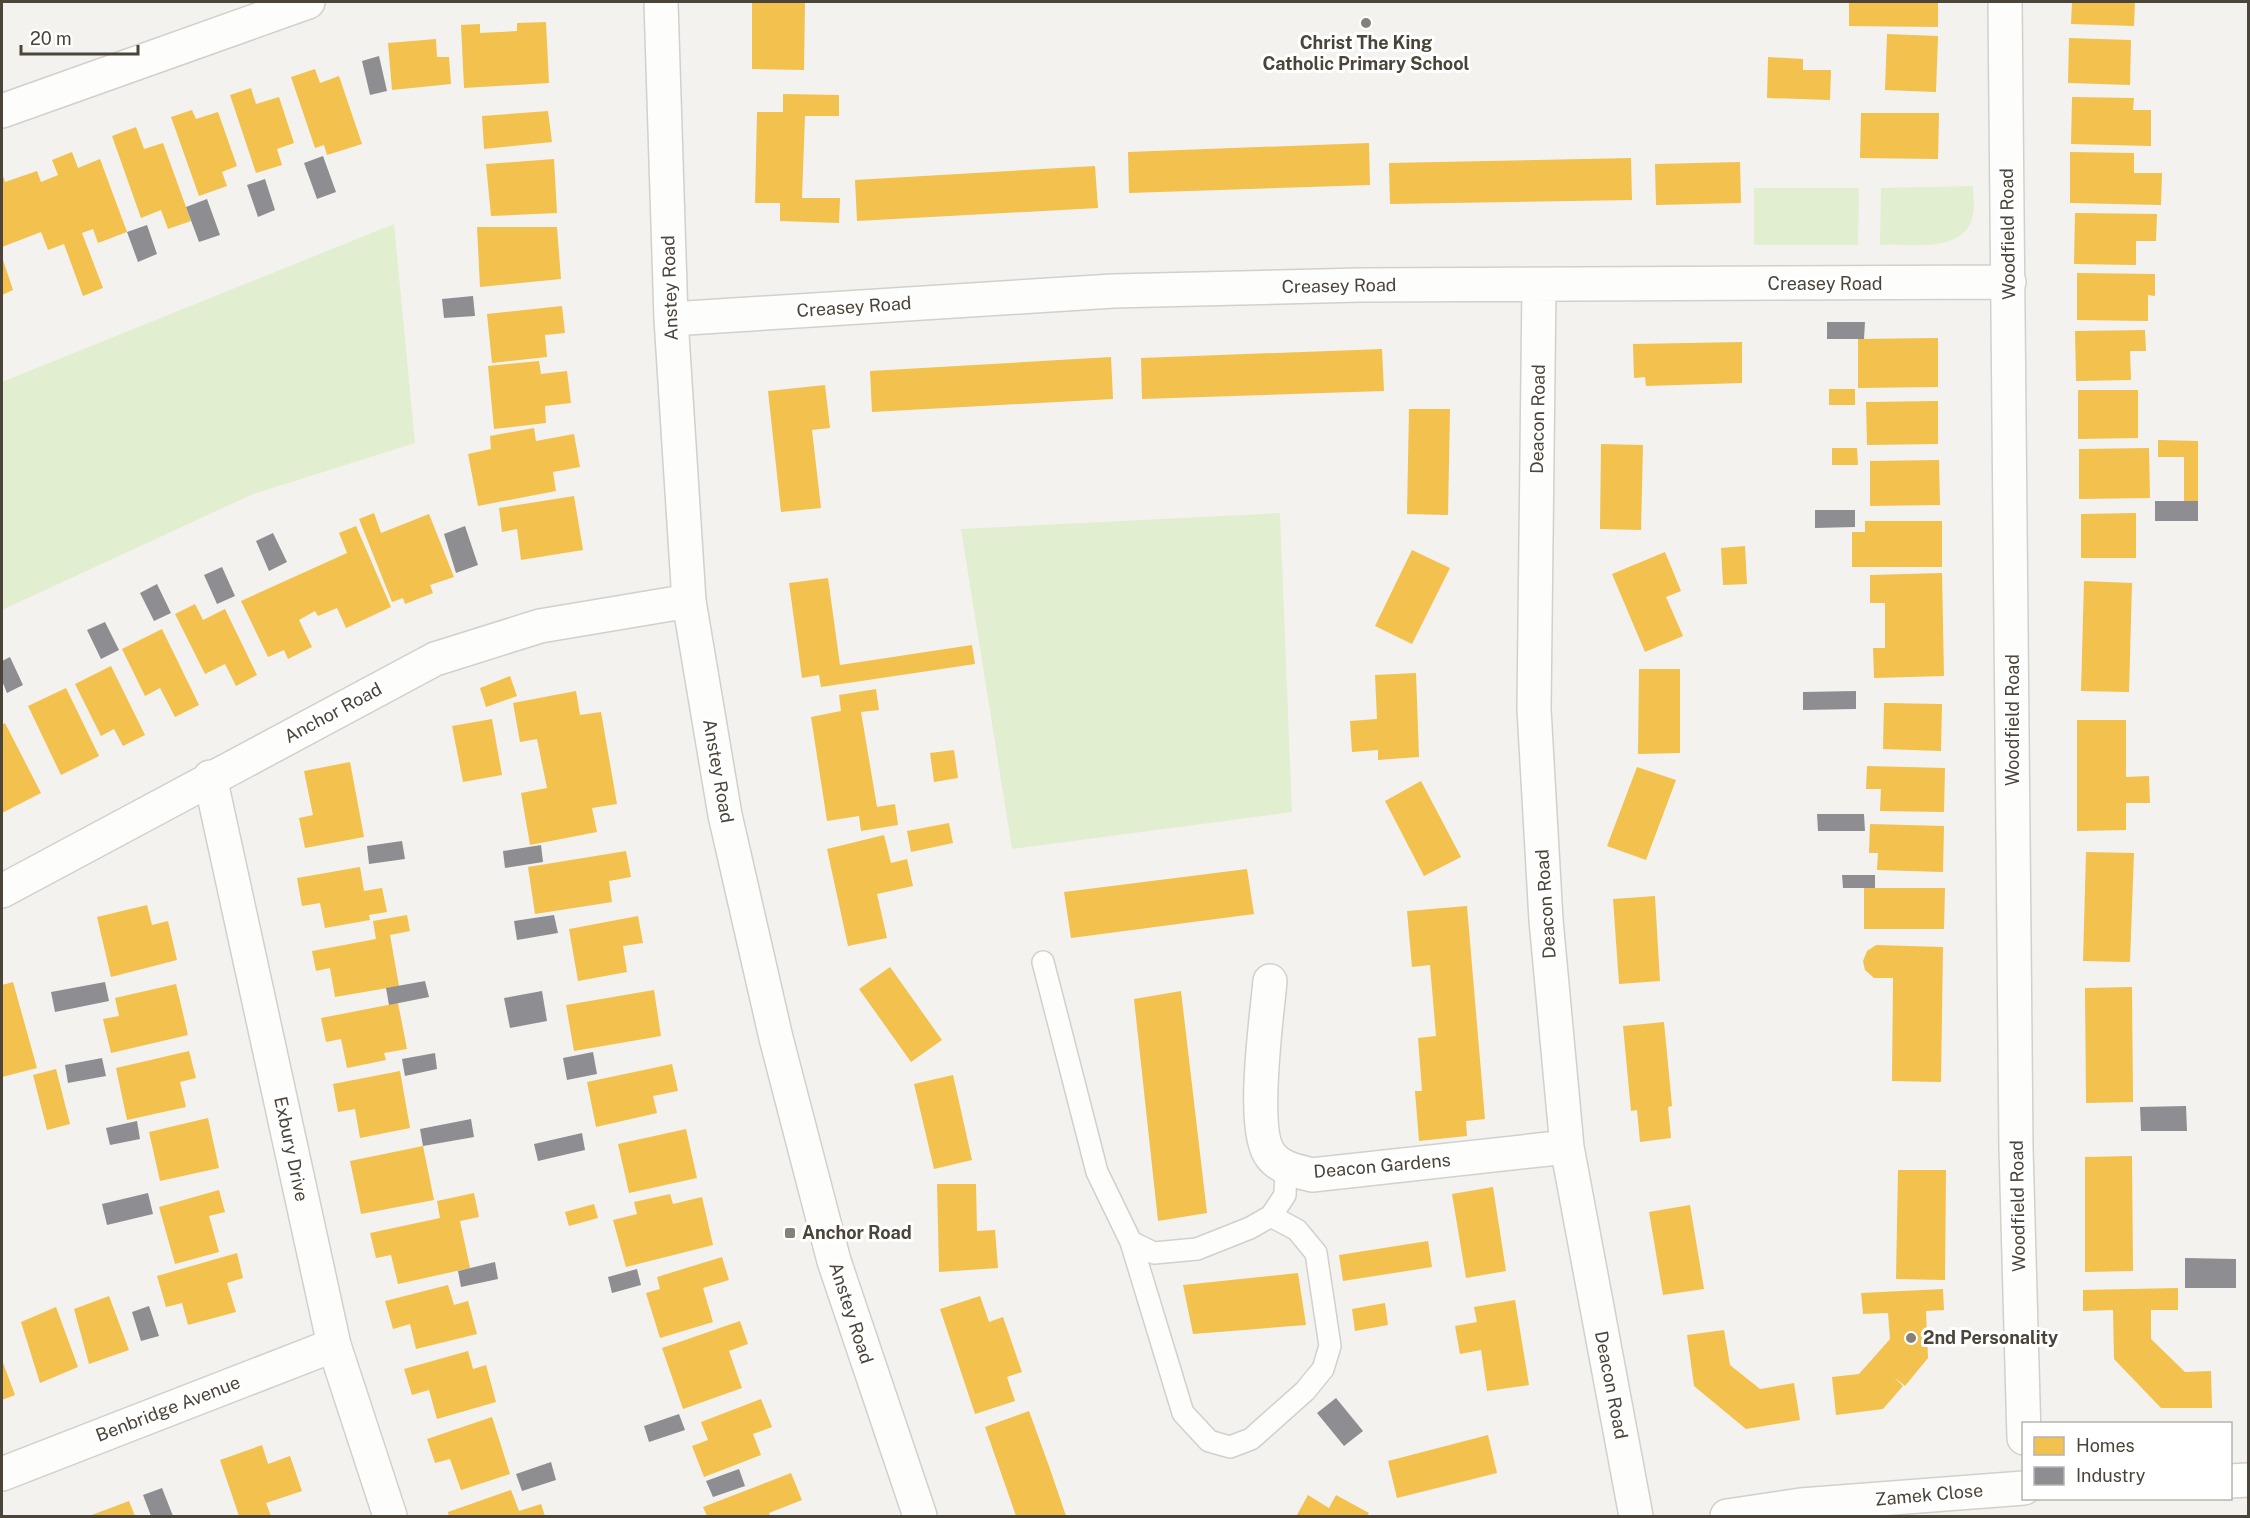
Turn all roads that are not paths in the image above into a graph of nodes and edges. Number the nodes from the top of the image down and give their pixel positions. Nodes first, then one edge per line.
1 (309, 2) edge
2 (661, 2) edge
3 (2005, 2) edge
4 (2, 111) edge
5 (2009, 282) junction
6 (1539, 285) junction
7 (670, 319) junction
8 (689, 602) junction
9 (210, 777) junction
10 (2, 891) edge
11 (1042, 963) dead end
12 (1270, 981) dead end
13 (1567, 1147) junction
14 (1287, 1168) junction
15 (1271, 1216) junction
16 (1131, 1242) junction
17 (334, 1345) junction
18 (2024, 1422) edge
19 (2, 1474) edge
20 (2232, 1480) edge
21 (2248, 1480) edge
22 (2022, 1488) edge
23 (390, 1516) edge
24 (920, 1516) edge
25 (1636, 1516) edge
26 (1727, 1516) edge

1 - 4 street
2 - 7 street, Anstey Road
3 - 5 street, Woodfield Road
5 - 6 street, Creasey Road
5 - 18 street, Woodfield Road
6 - 7 street, Creasey Road
6 - 13 street, Deacon Road
7 - 8 street, Anstey Road
8 - 9 street, Anchor Road
8 - 24 street, Anstey Road
9 - 10 street, Anchor Road
9 - 17 street, Exbury Drive
11 - 16 lane
12 - 14 street, Deacon Gardens
13 - 14 street, Deacon Gardens
13 - 25 street, Deacon Road
14 - 15 lane
15 - 16 lane
15 - 16 lane
17 - 19 street, Benbridge Avenue
17 - 23 street, Exbury Drive
20 - 21 street
22 - 26 street, Zamek Close

